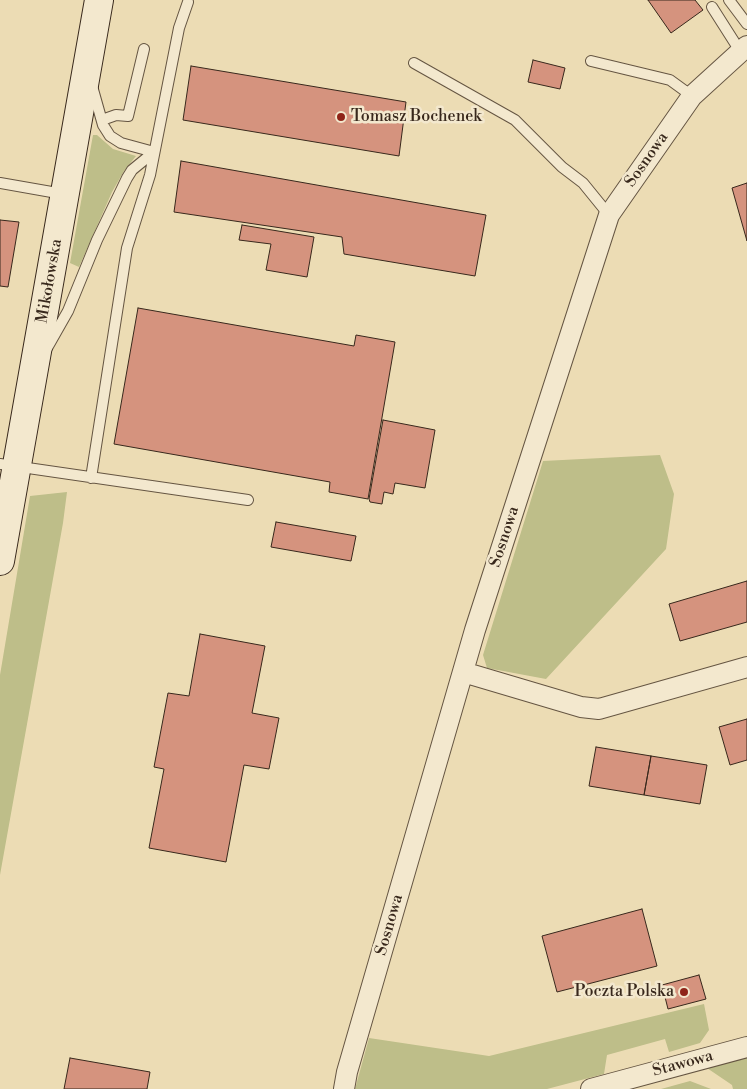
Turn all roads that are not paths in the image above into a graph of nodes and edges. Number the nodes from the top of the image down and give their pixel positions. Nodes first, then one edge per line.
1 (99, 0) edge
2 (728, 0) edge
3 (188, 2) dead end
4 (712, 7) dead end
5 (747, 24) edge
6 (744, 48) edge
7 (144, 49) dead end
8 (591, 61) dead end
9 (414, 63) dead end
10 (87, 71) junction
11 (692, 96) junction
12 (102, 120) junction
13 (154, 152) junction
14 (0, 183) edge
15 (65, 194) junction
16 (609, 214) junction
17 (34, 373) junction
18 (8, 466) edge
19 (90, 478) junction
20 (248, 500) dead end
21 (0, 561) edge
22 (747, 667) edge
23 (463, 672) junction
24 (747, 1047) edge
25 (345, 1080) edge
26 (335, 1089) edge
27 (591, 1089) edge

1 - 10 main road, Mikołowska
2 - 5 lane
3 - 13 lane
4 - 6 lane
6 - 11 street, Sosnowa
7 - 12 lane
8 - 11 lane
9 - 16 lane
10 - 12 lane
10 - 15 main road, Mikołowska
11 - 16 street, Sosnowa
12 - 13 lane
13 - 17 lane
13 - 19 lane
14 - 15 lane
15 - 17 main road, Mikołowska
16 - 23 street, Sosnowa
17 - 18 main road, Mikołowska
18 - 19 lane
18 - 21 main road, Mikołowska
19 - 20 lane
22 - 23 street
23 - 25 street, Sosnowa
24 - 27 street, Stawowa
25 - 26 street, Sosnowa

